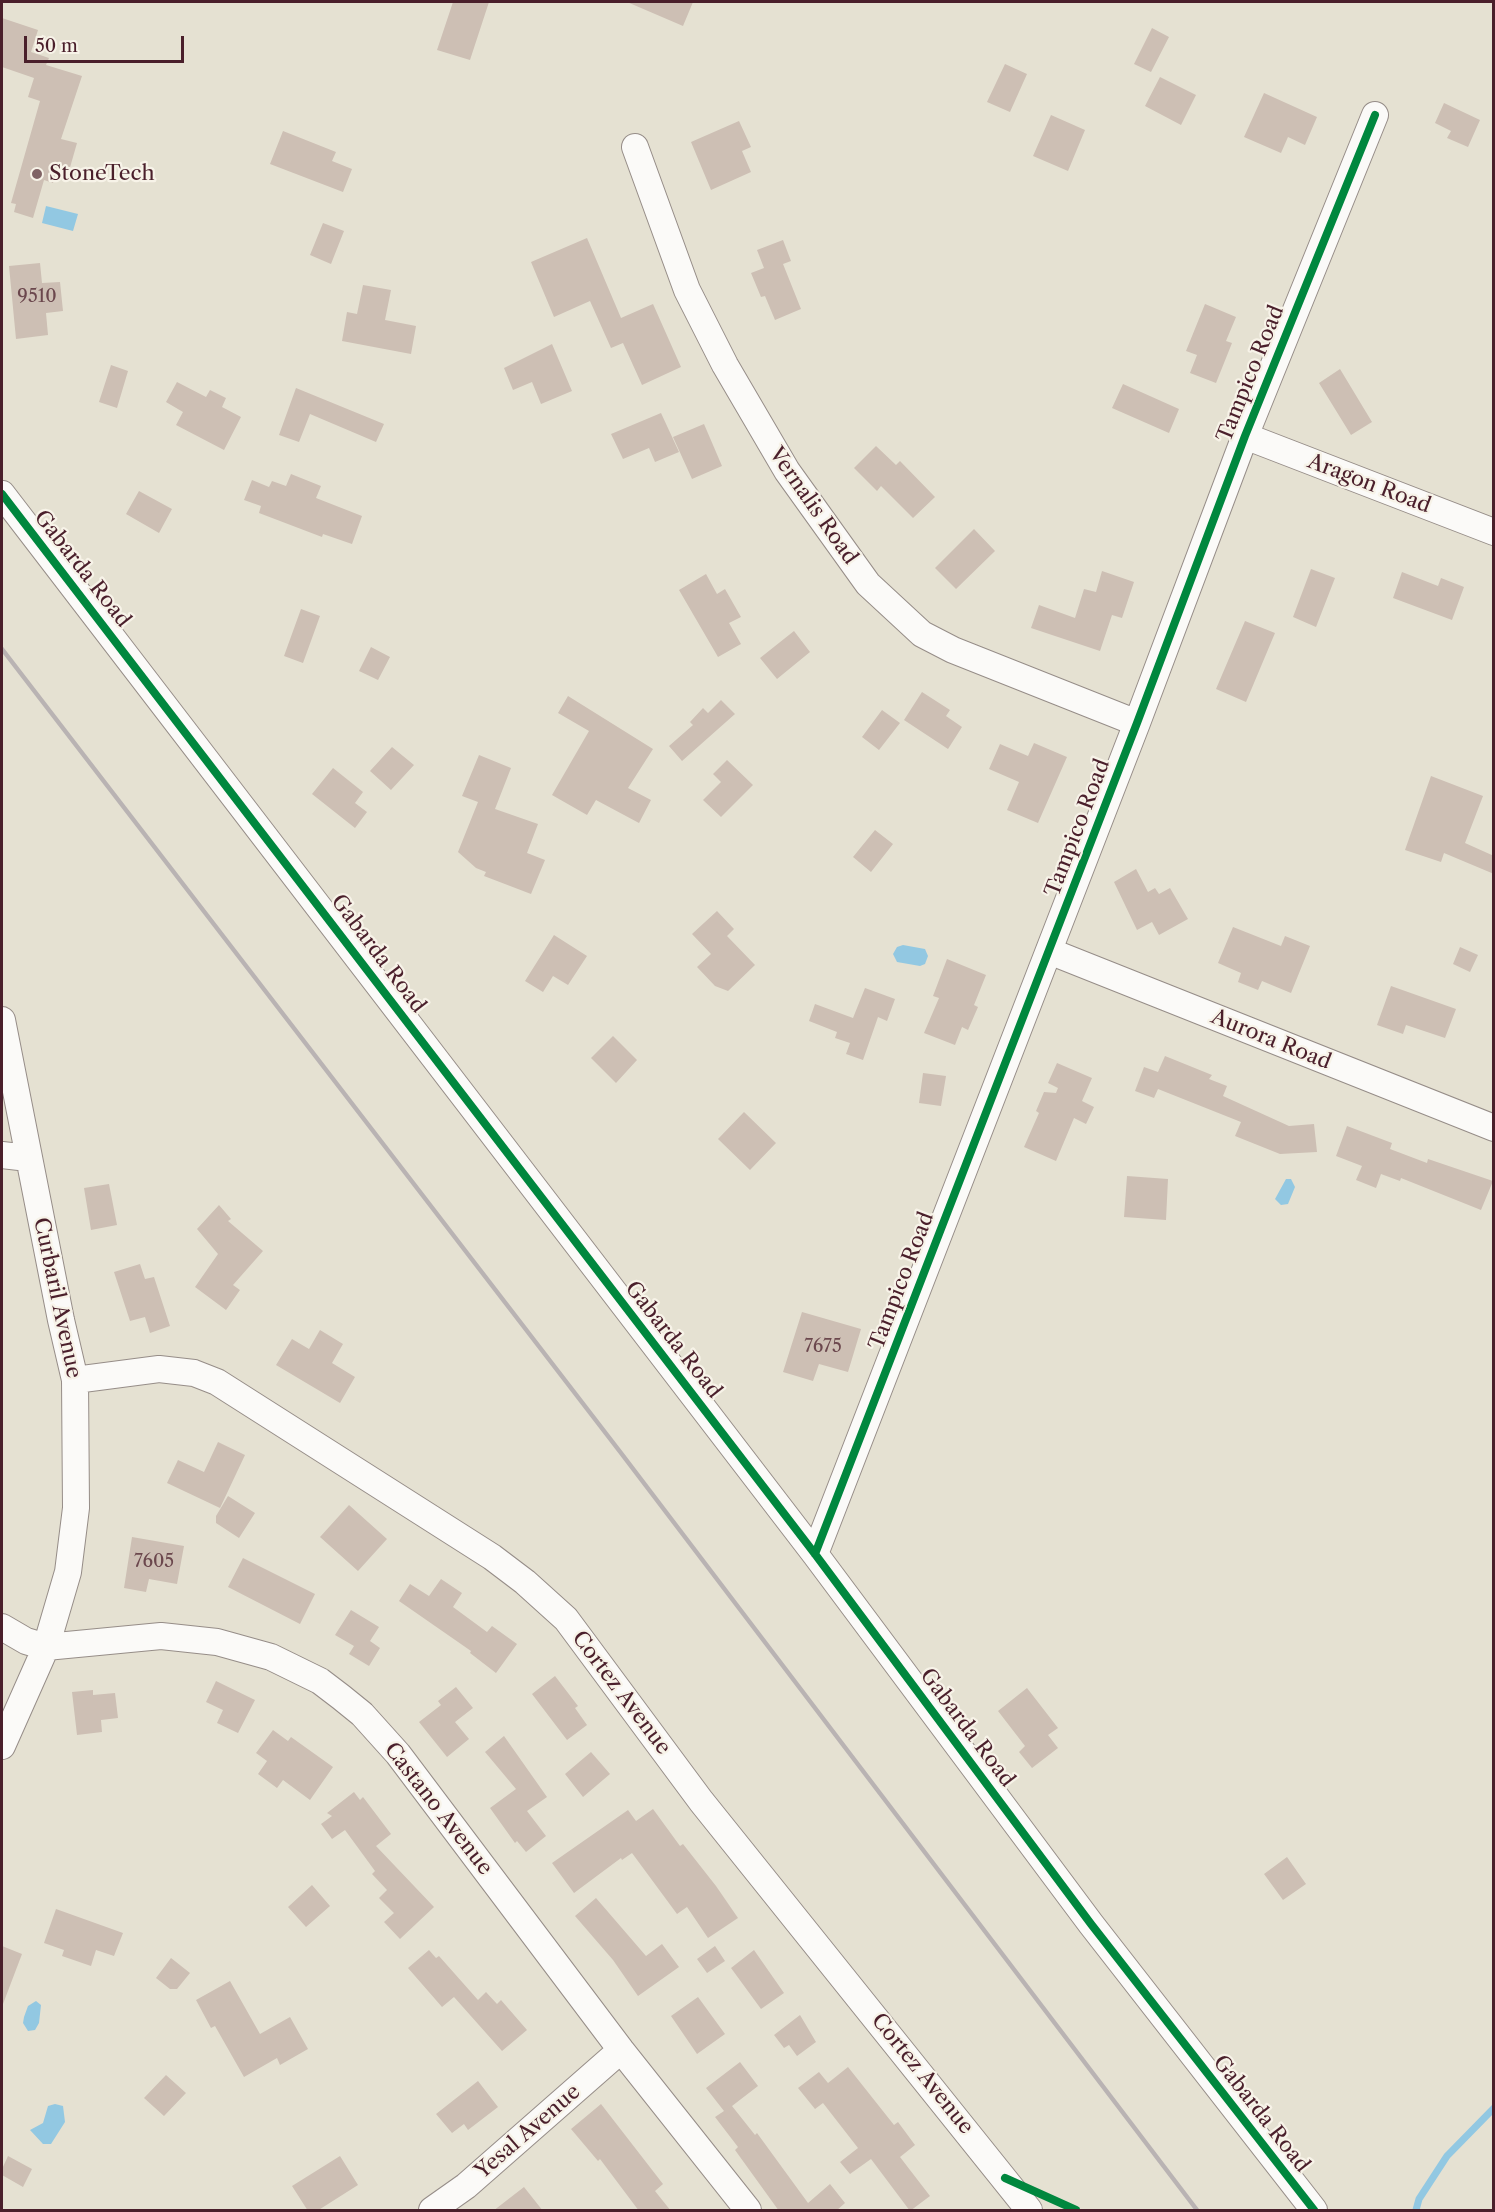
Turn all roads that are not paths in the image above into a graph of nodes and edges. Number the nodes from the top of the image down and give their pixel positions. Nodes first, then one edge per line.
1 (1375, 115) dead end
2 (635, 147) dead end
3 (1245, 436) junction
4 (2, 494) edge
5 (1494, 532) edge
6 (1137, 723) junction
7 (1049, 951) junction
8 (2, 1020) edge
9 (1494, 1128) edge
10 (2, 1155) edge
11 (28, 1158) junction
12 (75, 1380) junction
13 (815, 1554) junction
14 (2, 1627) edge
15 (46, 1647) junction
16 (2, 1746) edge
17 (621, 2050) junction
18 (432, 2211) edge
19 (748, 2211) edge
20 (1029, 2211) edge
21 (1314, 2211) edge

1 - 3 street, Tampico Road
2 - 6 street, Vernalis Road
3 - 5 street, Aragon Road
3 - 6 street, Tampico Road
4 - 13 street, Gabarda Road
6 - 7 street, Tampico Road
7 - 9 street, Aurora Road
7 - 13 street, Tampico Road
8 - 11 street, Curbaril Avenue
10 - 11 street
11 - 12 street, Curbaril Avenue
12 - 15 street, Curbaril Avenue
12 - 20 street, Cortez Avenue
13 - 21 street, Gabarda Road
14 - 15 street, Castano Avenue
15 - 16 street, Curbaril Avenue
15 - 17 street, Castano Avenue
17 - 18 street, Yesal Avenue
17 - 19 street, Castano Avenue

